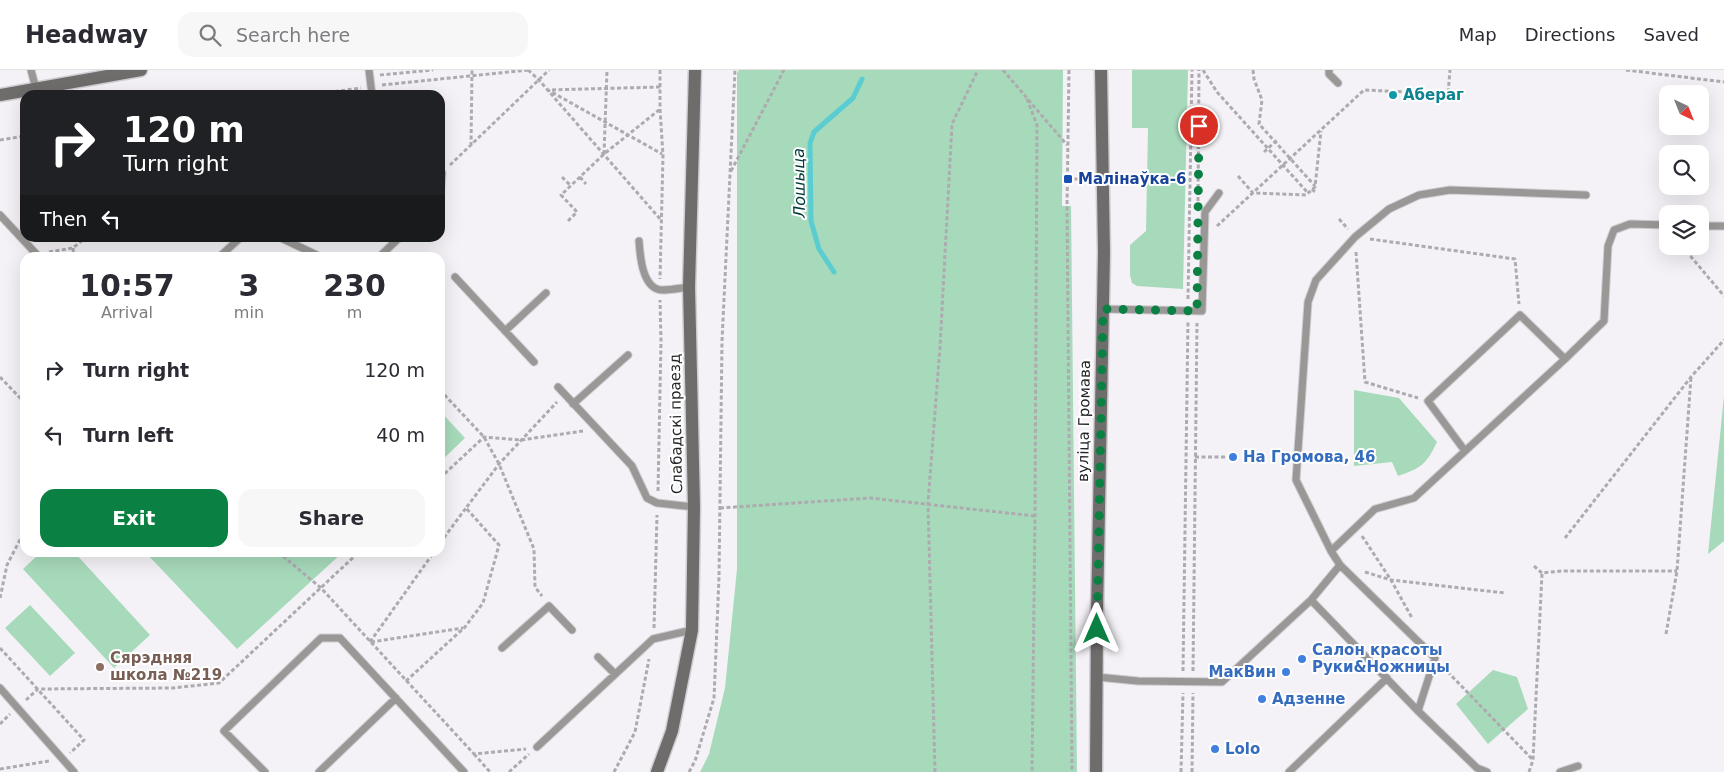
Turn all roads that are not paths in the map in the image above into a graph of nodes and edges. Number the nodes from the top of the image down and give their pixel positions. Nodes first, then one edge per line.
1 (31, 70) edge
2 (141, 70) edge
3 (695, 70) edge
4 (1101, 70) edge
5 (1329, 70) edge
6 (369, 73) edge
7 (1338, 83) dead end
8 (36, 88) junction
9 (26, 90) edge
10 (371, 90) edge
11 (20, 91) edge
12 (0, 95) edge
13 (1219, 193) dead end
14 (1586, 195) dead end
15 (0, 215) edge
16 (1659, 225) edge
17 (1709, 226) edge
18 (1724, 226) edge
19 (20, 235) edge
20 (639, 241) dead end
21 (27, 242) edge
22 (236, 242) edge
23 (289, 242) edge
24 (395, 242) edge
25 (37, 252) edge
26 (225, 252) edge
27 (310, 252) edge
28 (384, 252) edge
29 (455, 277) dead end
30 (689, 287) junction
31 (546, 293) dead end
32 (1103, 309) junction
33 (505, 331) junction
34 (628, 355) dead end
35 (1565, 359) junction
36 (534, 362) dead end
37 (558, 387) dead end
38 (573, 404) junction
39 (1465, 451) junction
40 (694, 507) junction
41 (1331, 551) junction
42 (1340, 564) junction
43 (1311, 600) junction
44 (572, 630) dead end
45 (692, 630) junction
46 (502, 648) dead end
47 (598, 657) dead end
48 (615, 674) junction
49 (1097, 677) junction
50 (1387, 678) junction
51 (0, 688) edge
52 (396, 698) junction
53 (1418, 710) junction
54 (537, 747) road end
55 (1578, 766) dead end
56 (74, 772) edge
57 (266, 772) edge
58 (319, 772) edge
59 (464, 772) edge
60 (657, 772) edge
61 (1096, 772) edge
62 (1289, 772) edge
63 (1487, 772) edge
64 (1560, 772) edge

1 - 8 lane
2 - 8 main road
3 - 30 main road, Слабадскі праезд
4 - 32 main road, вуліца Громава
5 - 7 lane
6 - 10 lane
8 - 9 main road
11 - 12 main road
13 - 32 lane
14 - 41 lane
15 - 19 lane
16 - 35 lane
17 - 18 lane
20 - 30 lane
21 - 25 lane
22 - 26 lane
23 - 27 lane
24 - 28 lane
29 - 33 lane
30 - 40 main road, Слабадскі праезд
31 - 33 lane
32 - 49 main road, вуліца Громава
33 - 36 lane
34 - 38 lane
35 - 39 lane
35 - 39 lane
37 - 38 lane
38 - 40 lane
39 - 41 lane
40 - 45 main road, Слабадскі праезд
41 - 42 lane
42 - 43 lane
42 - 53 lane
43 - 49 lane
43 - 50 lane
44 - 46 lane
45 - 48 lane
45 - 60 main road, Слабадскі праезд
47 - 48 lane
48 - 54 lane
49 - 61 main road, вуліца Громава
50 - 53 lane
50 - 62 lane
51 - 56 lane
52 - 57 lane
52 - 58 lane
52 - 59 lane
53 - 63 lane
55 - 64 lane

